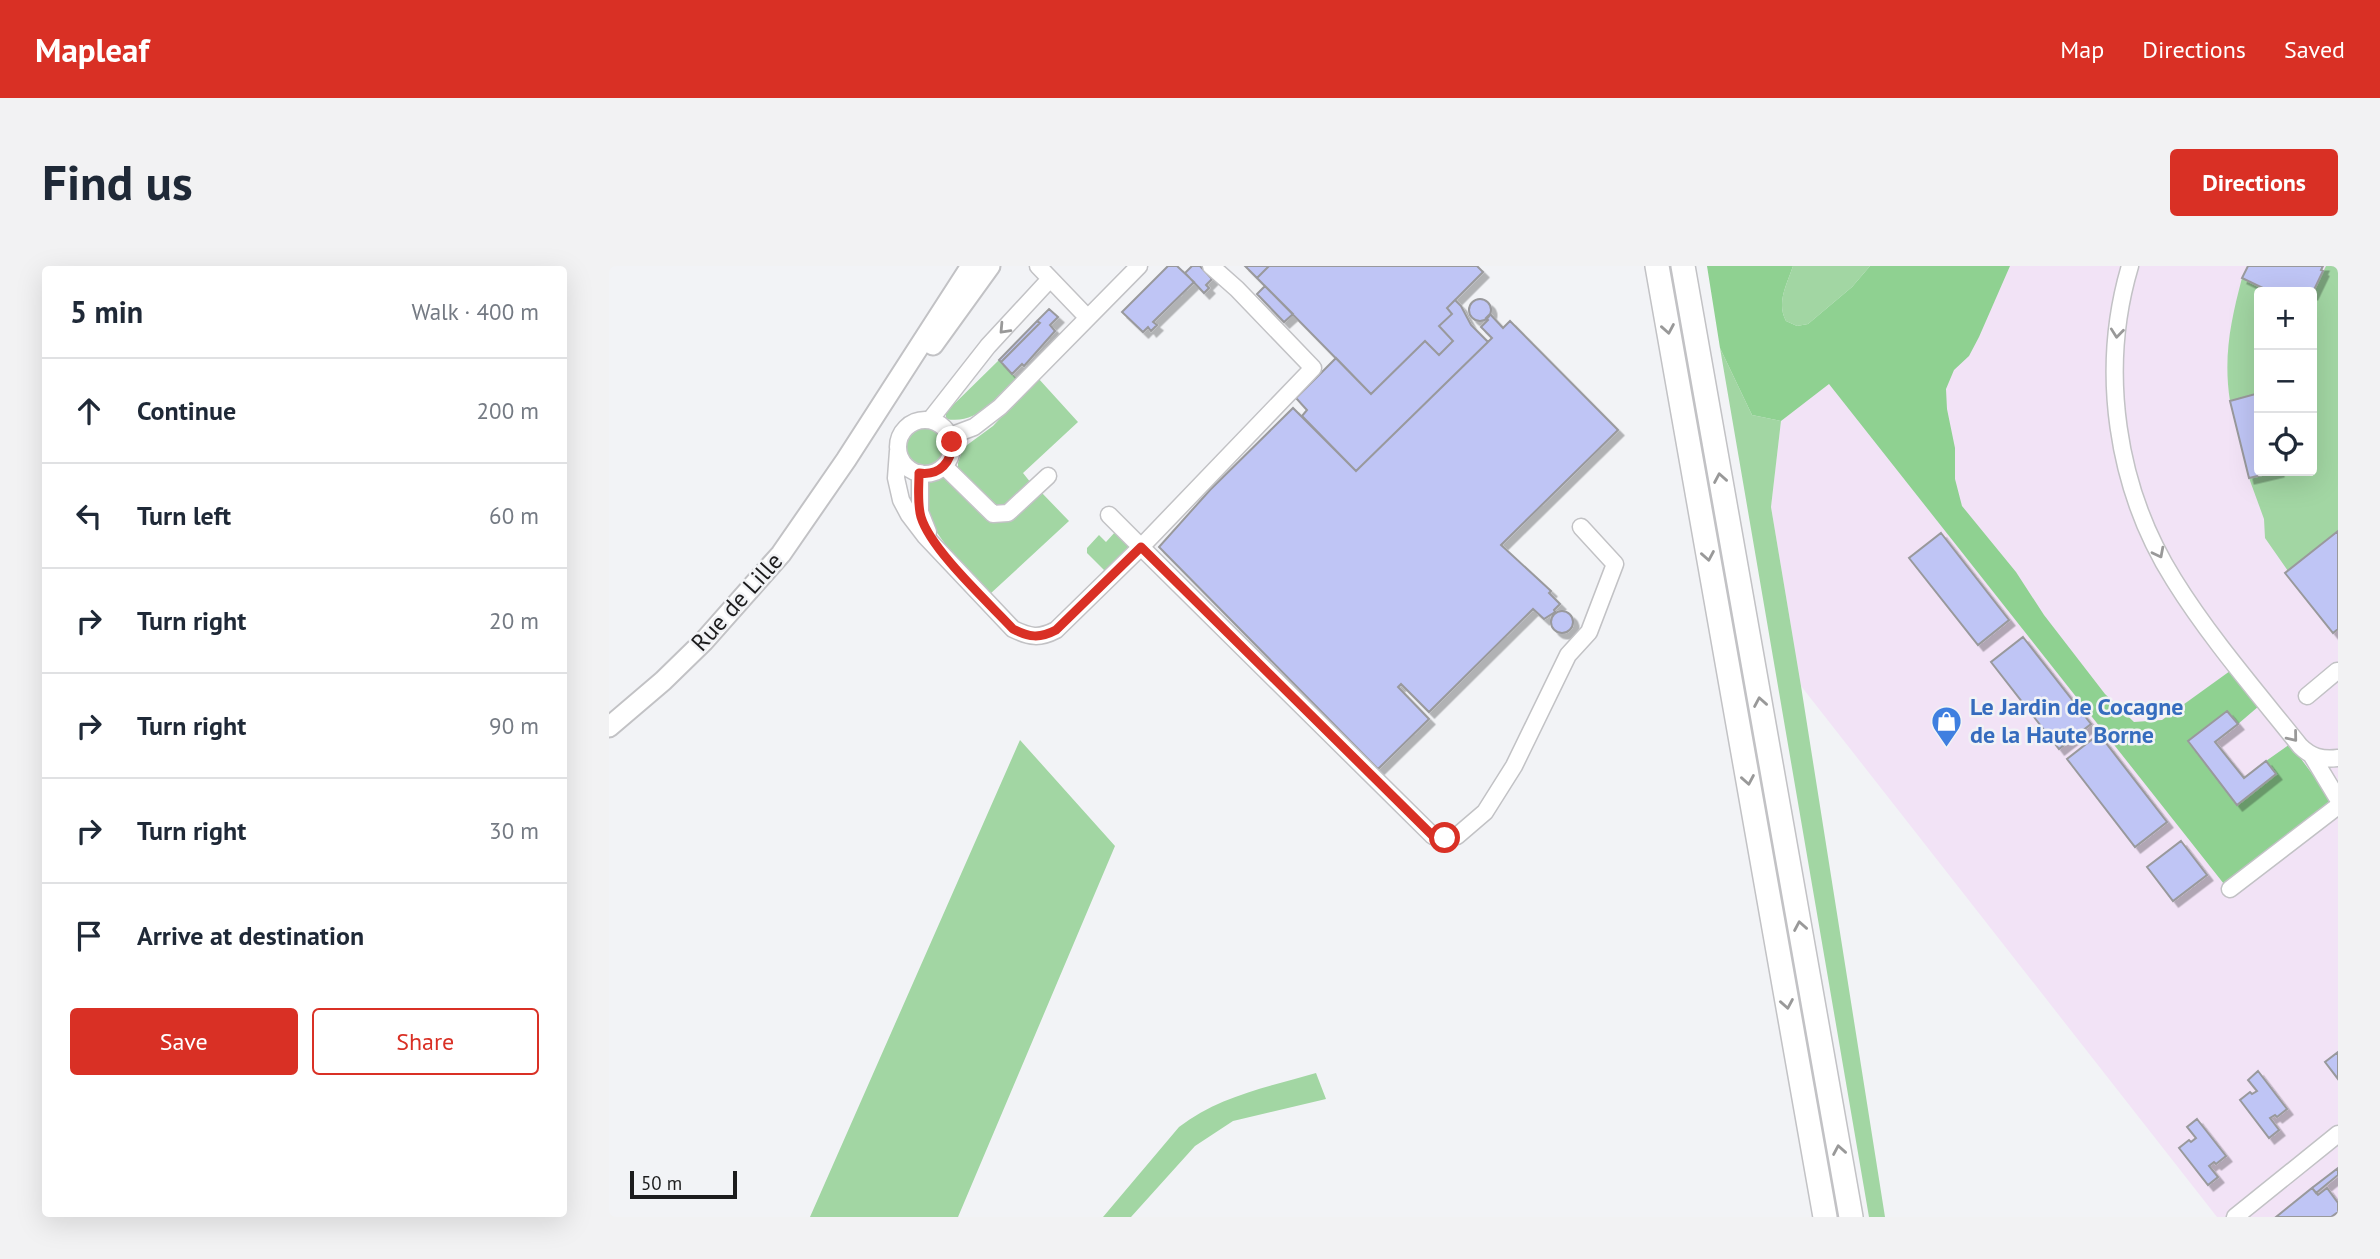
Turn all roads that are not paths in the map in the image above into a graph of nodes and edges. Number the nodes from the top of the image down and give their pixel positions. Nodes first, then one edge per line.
1 (971, 266) edge
2 (990, 266) edge
3 (1038, 266) edge
4 (1139, 266) edge
5 (1211, 266) edge
6 (1657, 266) edge
7 (1685, 266) edge
8 (2130, 266) edge
9 (1051, 279) junction
10 (1087, 317) junction
11 (930, 420) junction
12 (950, 436) junction
13 (898, 451) junction
14 (846, 460) junction
15 (944, 466) junction
16 (919, 473) junction
17 (1048, 476) dead end
18 (1109, 515) dead end
19 (1581, 527) dead end
20 (934, 543) junction
21 (1141, 547) junction
22 (2337, 671) edge
23 (2307, 696) dead end
24 (609, 727) edge
25 (2312, 756) junction
26 (2338, 758) edge
27 (2338, 799) edge
28 (2338, 806) edge
29 (2230, 889) dead end
30 (2338, 1134) edge
31 (1825, 1217) edge
32 (1851, 1217) edge
33 (2235, 1217) edge

1 - 14 main road, Rue de Lille
2 - 14 main road, Rue de Lille
3 - 9 street
4 - 10 street
5 - 21 street
6 -> 31 highway
32 -> 7 highway
8 -> 25 street
9 - 10 street
9 -> 11 street
10 - 12 street
11 - 12 street
11 - 13 street
12 - 15 street
13 - 16 street
13 - 20 street
14 - 24 main road, Rue de Lille
15 - 16 street
15 - 17 street
16 - 20 street
18 - 21 street
19 - 21 street
20 - 21 street
22 - 23 street
25 - 26 street
25 - 27 street
28 - 29 street
30 - 33 street

